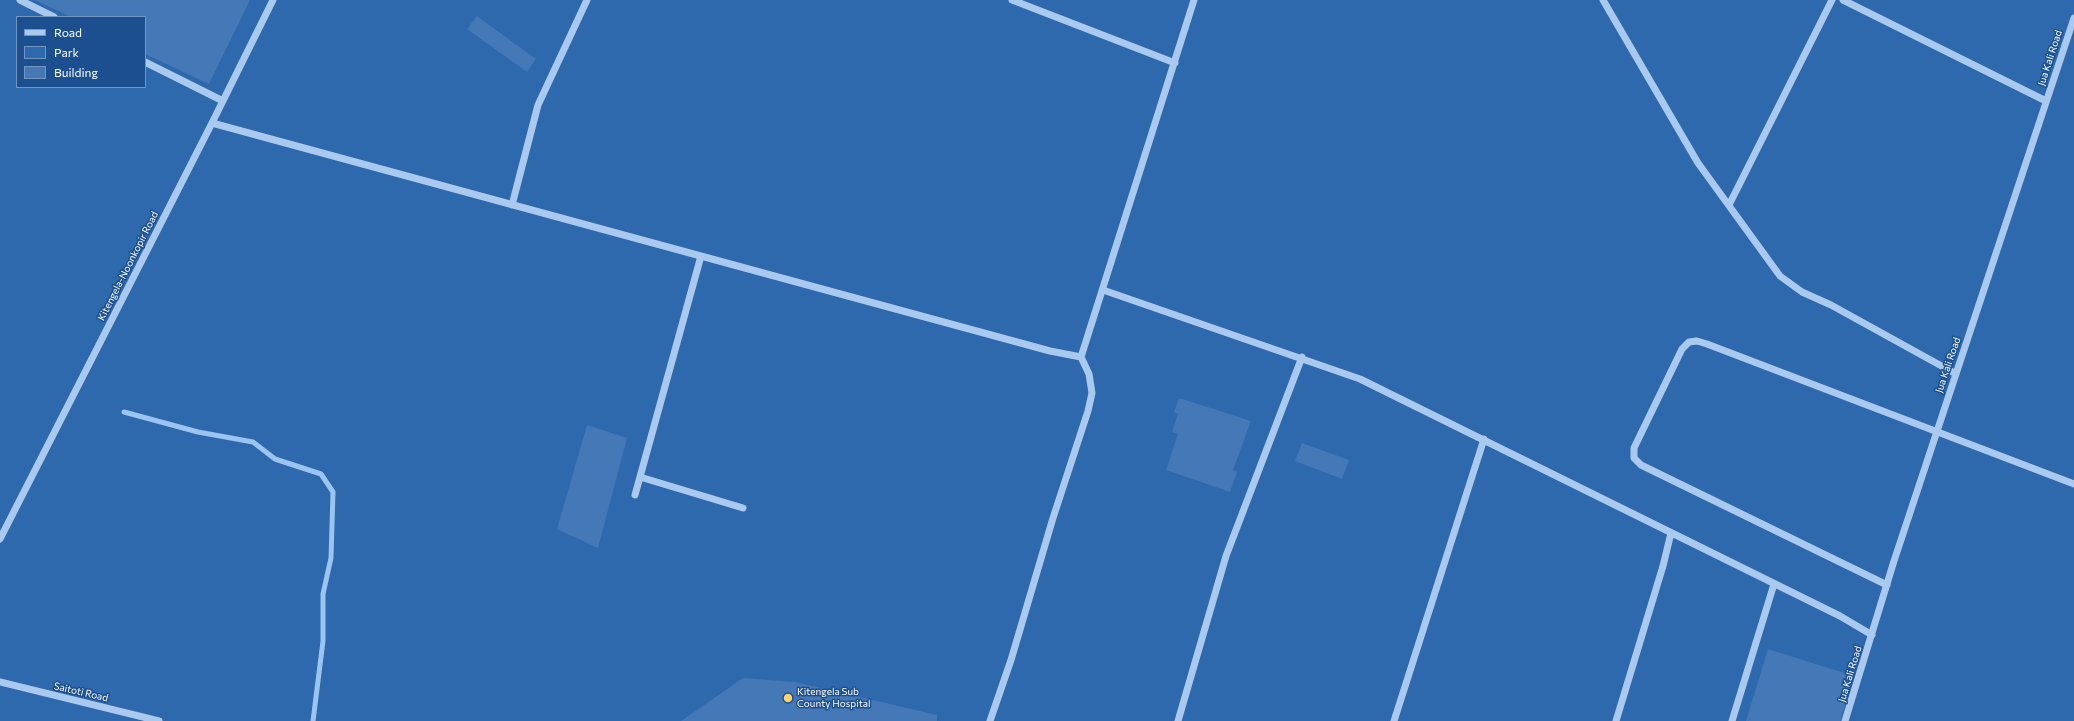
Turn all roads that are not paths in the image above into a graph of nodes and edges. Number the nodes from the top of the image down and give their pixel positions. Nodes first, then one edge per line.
1 (20, 0) edge
2 (272, 0) edge
3 (587, 0) edge
4 (1012, 0) edge
5 (1194, 0) edge
6 (1603, 0) edge
7 (1832, 0) edge
8 (1843, 0) edge
9 (52, 16) edge
10 (2074, 18) edge
11 (146, 62) edge
12 (1175, 63) junction
13 (2046, 100) junction
14 (223, 101) junction
15 (212, 123) junction
16 (512, 205) junction
17 (1729, 205) junction
18 (701, 256) junction
19 (1103, 290) junction
20 (1081, 357) junction
21 (1302, 358) junction
22 (1956, 374) junction
23 (1936, 432) junction
24 (1484, 439) junction
25 (640, 477) junction
26 (2074, 484) edge
27 (635, 495) dead end
28 (743, 508) dead end
29 (1671, 533) junction
30 (0, 539) edge
31 (1774, 584) junction
32 (1887, 585) junction
33 (1872, 635) junction
34 (0, 682) edge
35 (158, 721) edge
36 (990, 721) edge
37 (1178, 721) edge
38 (1394, 721) edge
39 (1616, 721) edge
40 (1732, 721) edge
41 (1845, 721) edge

1 - 9 street
2 - 14 street, Kitengela-Noonkopir Road
3 - 16 street
4 - 12 street
5 - 12 street
6 - 17 street
7 - 17 street
8 - 13 street
10 - 13 street, Jua Kali Road
11 - 14 street
12 - 19 street
13 - 22 street, Jua Kali Road
14 - 15 street, Kitengela-Noonkopir Road
15 - 16 street
15 - 30 street, Kitengela-Noonkopir Road
16 - 18 street
17 - 22 street
18 - 20 street
18 - 25 street
19 - 20 street
19 - 21 street
20 - 36 street
21 - 24 street
21 - 37 street
22 - 23 street, Jua Kali Road
23 - 26 street
23 - 32 street, Jua Kali Road
23 - 32 street
24 - 29 street
24 - 38 street
25 - 27 street
25 - 28 street
29 - 31 street
29 - 39 street
31 - 33 street
31 - 40 street
32 - 33 street, Jua Kali Road
33 - 41 street, Jua Kali Road
34 - 35 street, Saitoti Road

